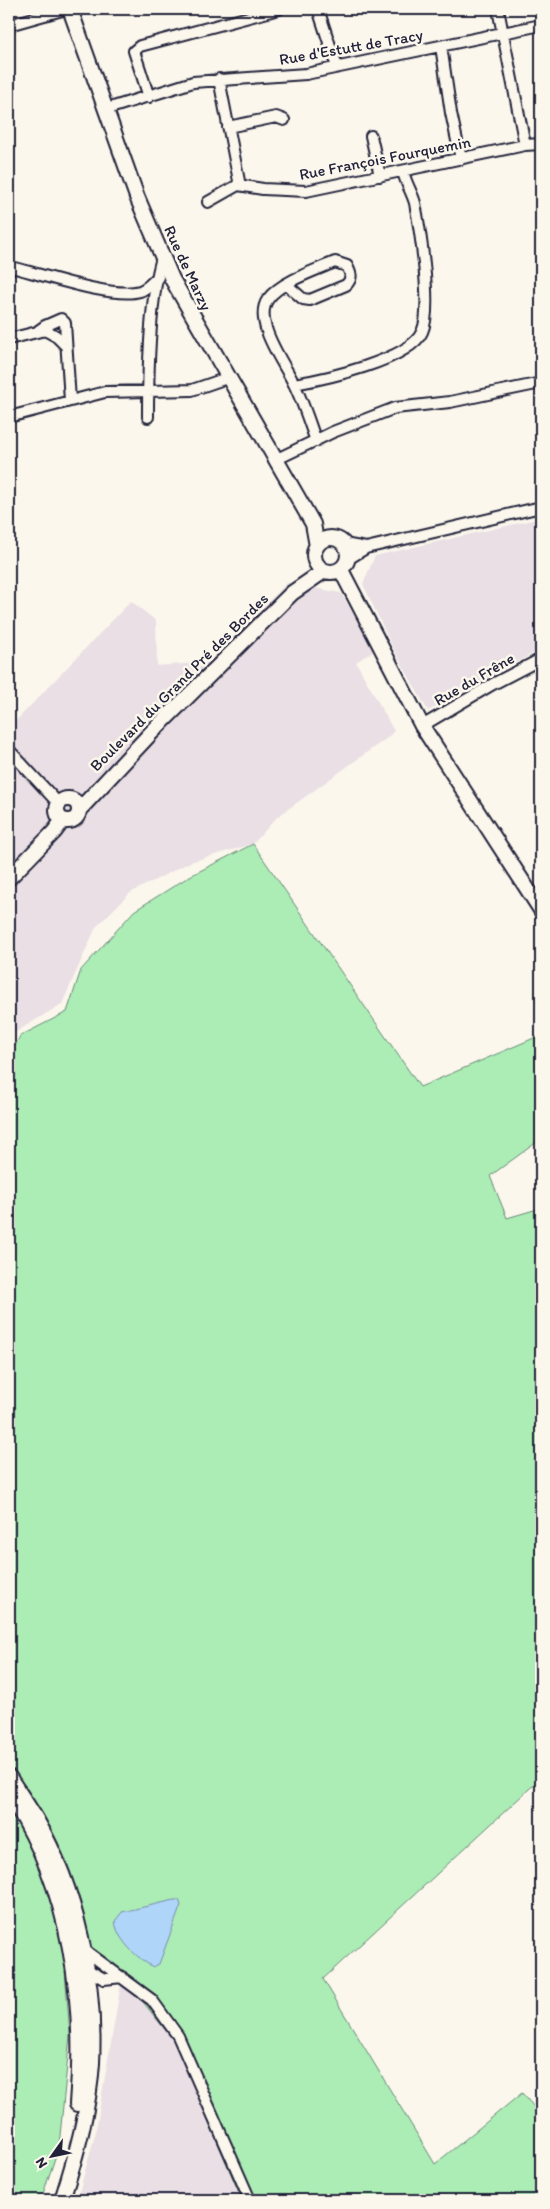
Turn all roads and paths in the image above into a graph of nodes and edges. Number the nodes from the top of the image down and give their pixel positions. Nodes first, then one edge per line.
1 (66, 9) edge
2 (70, 9) edge
3 (278, 9) edge
4 (318, 9) edge
5 (498, 9) edge
6 (9, 25) edge
7 (541, 25) edge
8 (502, 32) junction
9 (441, 46) junction
10 (337, 67) junction
11 (219, 79) junction
12 (149, 97) junction
13 (107, 109) junction
14 (284, 120) dead end
15 (228, 127) junction
16 (371, 136) dead end
17 (541, 144) edge
18 (525, 145) junction
19 (461, 158) junction
20 (404, 171) junction
21 (380, 176) junction
22 (238, 185) junction
23 (208, 202) dead end
24 (162, 258) junction
25 (15, 268) dead end
26 (158, 277) junction
27 (287, 285) junction
28 (144, 289) junction
29 (155, 294) junction
30 (38, 331) junction
31 (9, 339) edge
32 (66, 346) junction
33 (227, 378) junction
34 (541, 383) edge
35 (294, 384) junction
36 (148, 391) junction
37 (70, 400) junction
38 (9, 417) edge
39 (148, 417) dead end
40 (316, 441) junction
41 (275, 460) junction
42 (541, 507) edge
43 (312, 524) junction
44 (329, 538) junction
45 (344, 544) junction
46 (317, 546) junction
47 (366, 548) junction
48 (345, 564) junction
49 (320, 566) junction
50 (541, 659) edge
51 (422, 726) junction
52 (9, 750) edge
53 (70, 805) junction
54 (63, 820) junction
55 (9, 878) edge
56 (541, 910) edge
57 (9, 1777) edge
58 (9, 1793) edge
59 (54, 1888) junction
60 (83, 1949) junction
61 (99, 1960) junction
62 (86, 1970) junction
63 (122, 1977) junction
64 (104, 1979) junction
65 (76, 1985) junction
66 (90, 1996) junction
67 (56, 2200) edge
68 (62, 2200) edge
69 (250, 2200) edge

1 - 6 street
2 - 13 main road, Rue de Marzy
3 - 12 street
4 - 10 street
5 - 8 street
7 - 8 street, Rue d'Estutt de Tracy
8 - 9 street, Rue d'Estutt de Tracy
8 - 18 street
9 - 10 street, Rue d'Estutt de Tracy
9 - 19 street
10 - 11 street, Rue d'Estutt de Tracy
11 - 12 street, Rue d'Estutt de Tracy
11 - 15 street
12 - 13 street, Rue d'Estutt de Tracy
13 - 24 main road, Rue de Marzy
14 - 15 street
15 - 22 street
16 - 21 street
17 - 18 street, Rue François Fourquemin
18 - 19 street, Rue François Fourquemin
19 - 20 street, Rue François Fourquemin
20 - 21 street, Rue François Fourquemin
20 - 35 street
21 - 22 street, Rue François Fourquemin
22 - 23 street
24 - 26 street
24 - 33 main road, Rue de Marzy
25 - 28 street
26 - 28 street
26 - 29 street
27 - 27 street
27 - 35 street
28 - 29 street
29 - 36 street
30 - 31 street
30 - 32 street
30 - 32 street
32 - 37 street
33 - 36 street
33 - 41 main road, Rue de Marzy
34 - 40 street
35 - 40 street
36 - 37 street
36 - 39 street
37 - 38 street
40 - 41 street
41 - 43 main road, Rue de Marzy
42 - 47 street
43 - 44 main road, Rue de Marzy
43 - 46 main road, Rue de Marzy
44 - 45 main road
44 - 46 main road
45 - 47 street
45 - 48 main road
46 - 49 main road
47 - 48 street
48 - 49 main road
48 - 51 main road
49 - 53 main road, Boulevard du Grand Pré des Bordes
50 - 51 street, Rue du Frêne
51 - 56 main road
52 - 53 street
53 - 54 main road
53 - 54 main road, Boulevard du Grand Pré des Bordes
54 - 55 main road
57 - 60 main road
58 - 59 main road
59 - 62 street
59 - 65 main road
60 - 61 street
60 - 62 main road
61 - 62 street
61 - 63 street
62 - 64 street
62 - 65 street
62 - 66 main road
63 - 64 street
63 - 69 street
64 - 66 street
65 - 67 main road
66 - 68 main road

